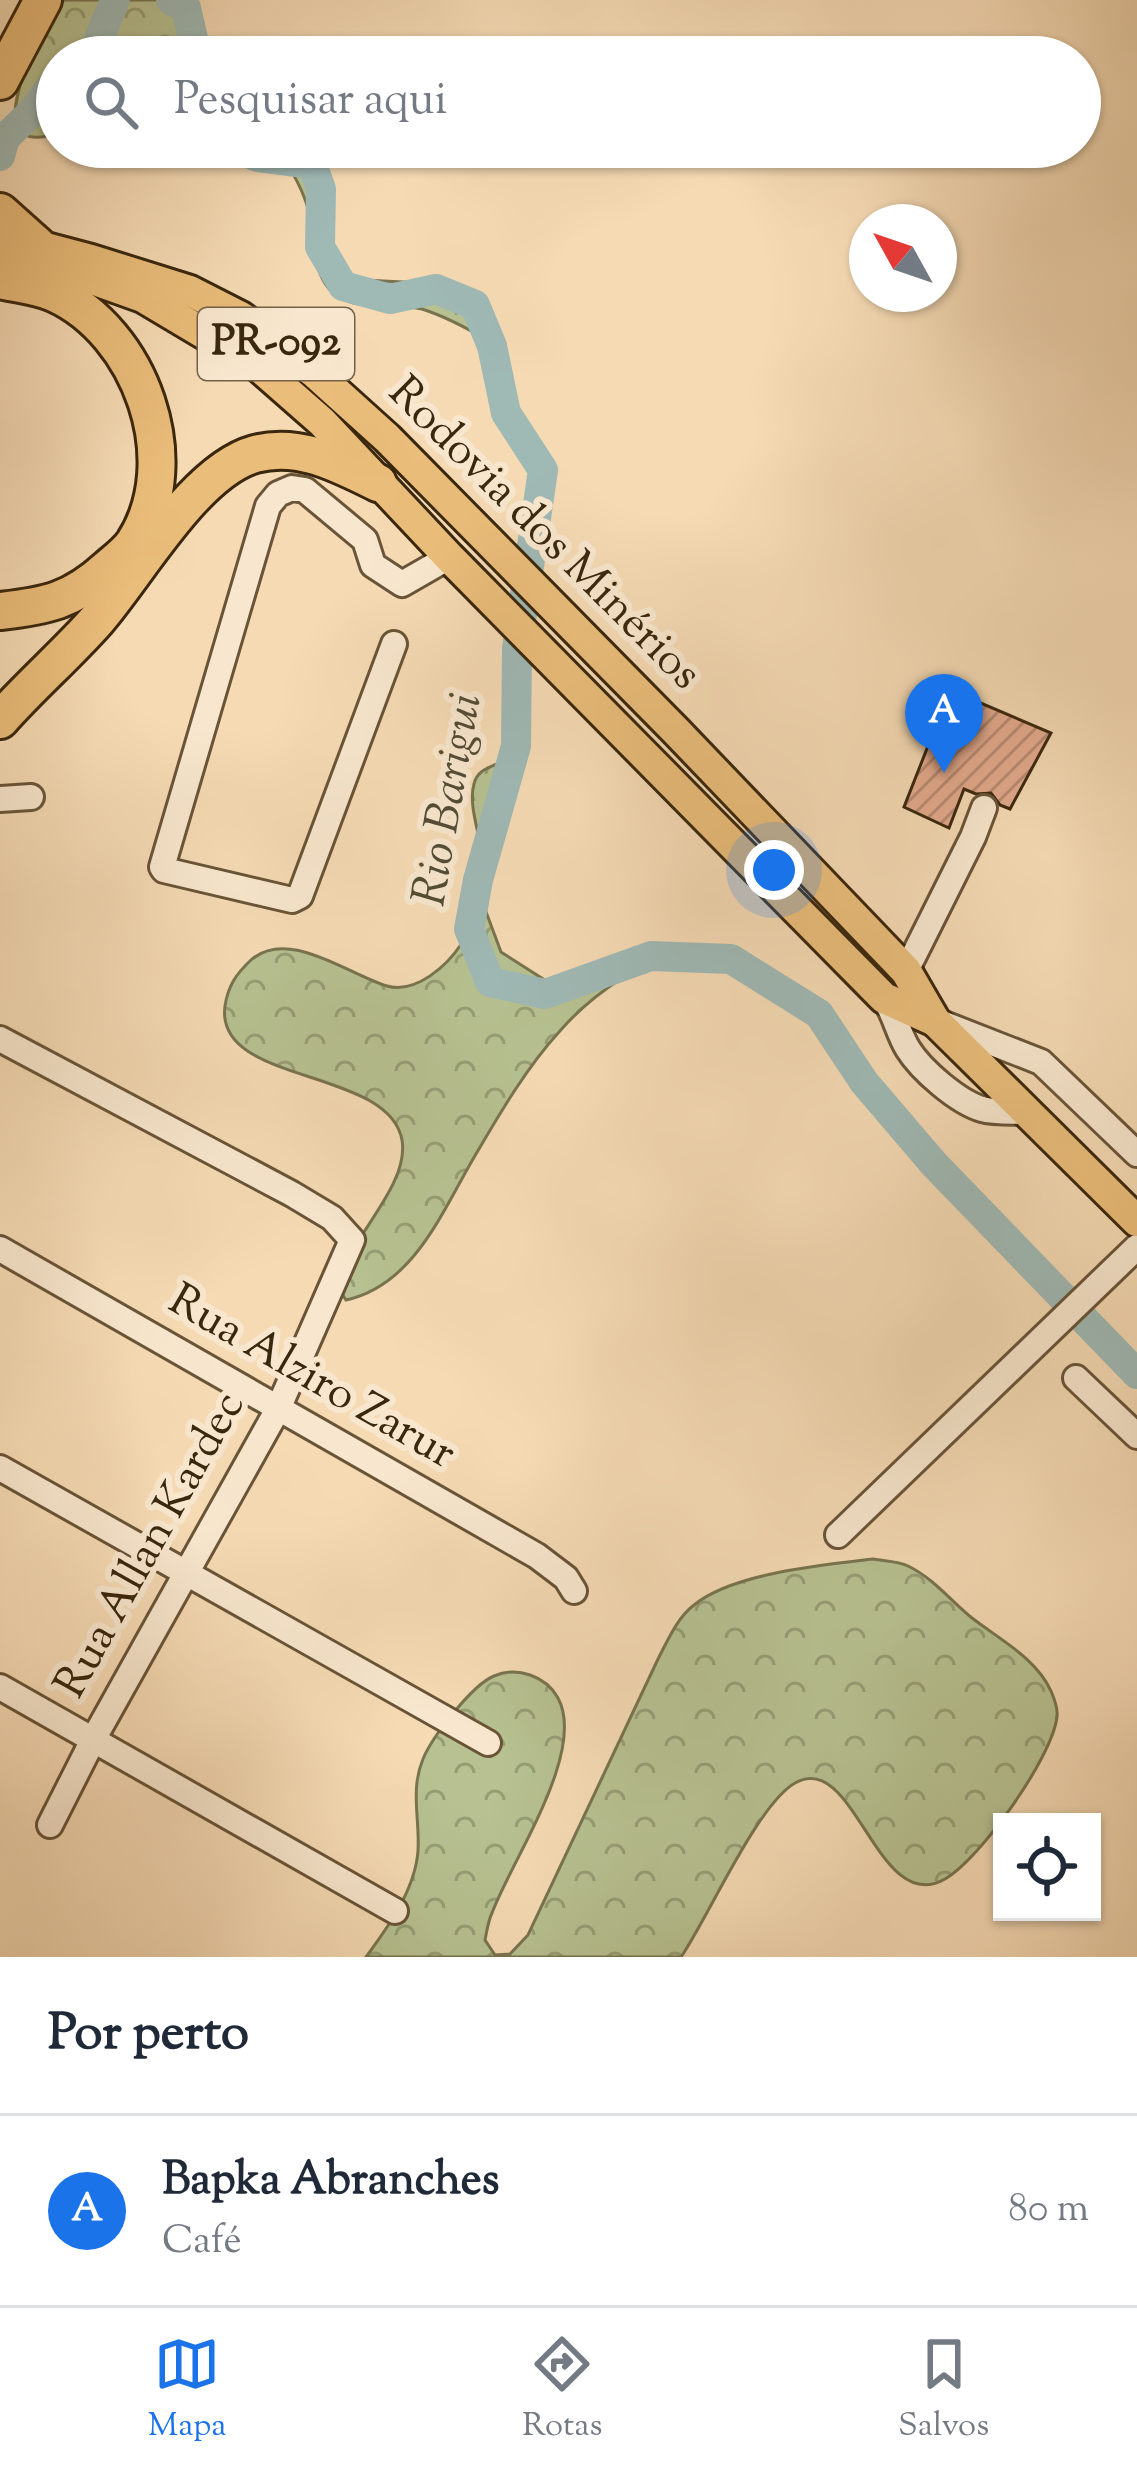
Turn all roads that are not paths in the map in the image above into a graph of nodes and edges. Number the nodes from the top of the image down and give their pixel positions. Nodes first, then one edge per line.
1 (22, 0) edge
2 (43, 0) edge
3 (0, 40) edge
4 (0, 81) edge
5 (0, 212) edge
6 (0, 242) edge
7 (38, 246) junction
8 (0, 262) edge
9 (0, 280) edge
10 (378, 483) junction
11 (459, 567) junction
12 (0, 611) edge
13 (394, 644) dead end
14 (0, 720) edge
15 (31, 796) dead end
16 (0, 799) edge
17 (984, 808) dead end
18 (906, 971) junction
19 (884, 998) junction
20 (935, 1021) junction
21 (0, 1039) edge
22 (1029, 1112) junction
23 (1137, 1154) edge
24 (1135, 1216) edge
25 (1137, 1247) edge
26 (0, 1249) edge
27 (1076, 1378) dead end
28 (278, 1409) junction
29 (1137, 1436) edge
30 (0, 1468) edge
31 (838, 1535) dead end
32 (186, 1573) junction
33 (574, 1591) dead end
34 (0, 1687) edge
35 (94, 1738) junction
36 (488, 1743) dead end
37 (50, 1825) dead end
38 (395, 1911) dead end

1 - 3 highway
2 - 4 highway
5 - 7 highway
6 - 7 main road, Rodovia dos Minérios / PR-092
7 - 18 main road, Rodovia dos Minérios / PR-092
8 - 10 main road, Rodovia dos Minérios / PR-092
9 - 12 highway
10 - 11 main road, Rodovia dos Minérios / PR-092
10 - 14 highway
11 - 13 street
11 - 19 main road, Rodovia dos Minérios / PR-092
15 - 16 street
17 - 18 street
18 - 20 main road, Rodovia dos Minérios / PR-092
19 - 20 main road, Rodovia dos Minérios / PR-092
19 - 22 street
20 - 22 main road, Rodovia dos Minérios / PR-092
20 - 23 street
21 - 28 street, Rua Allan Kardec
22 - 24 main road, Rodovia dos Minérios / PR-092
25 - 31 street
26 - 28 street, Rua Alziro Zarur
27 - 29 street
28 - 32 street, Rua Allan Kardec
28 - 33 street, Rua Alziro Zarur
30 - 32 street
32 - 35 street, Rua Allan Kardec
32 - 36 street
34 - 35 street
35 - 37 street, Rua Allan Kardec
35 - 38 street

